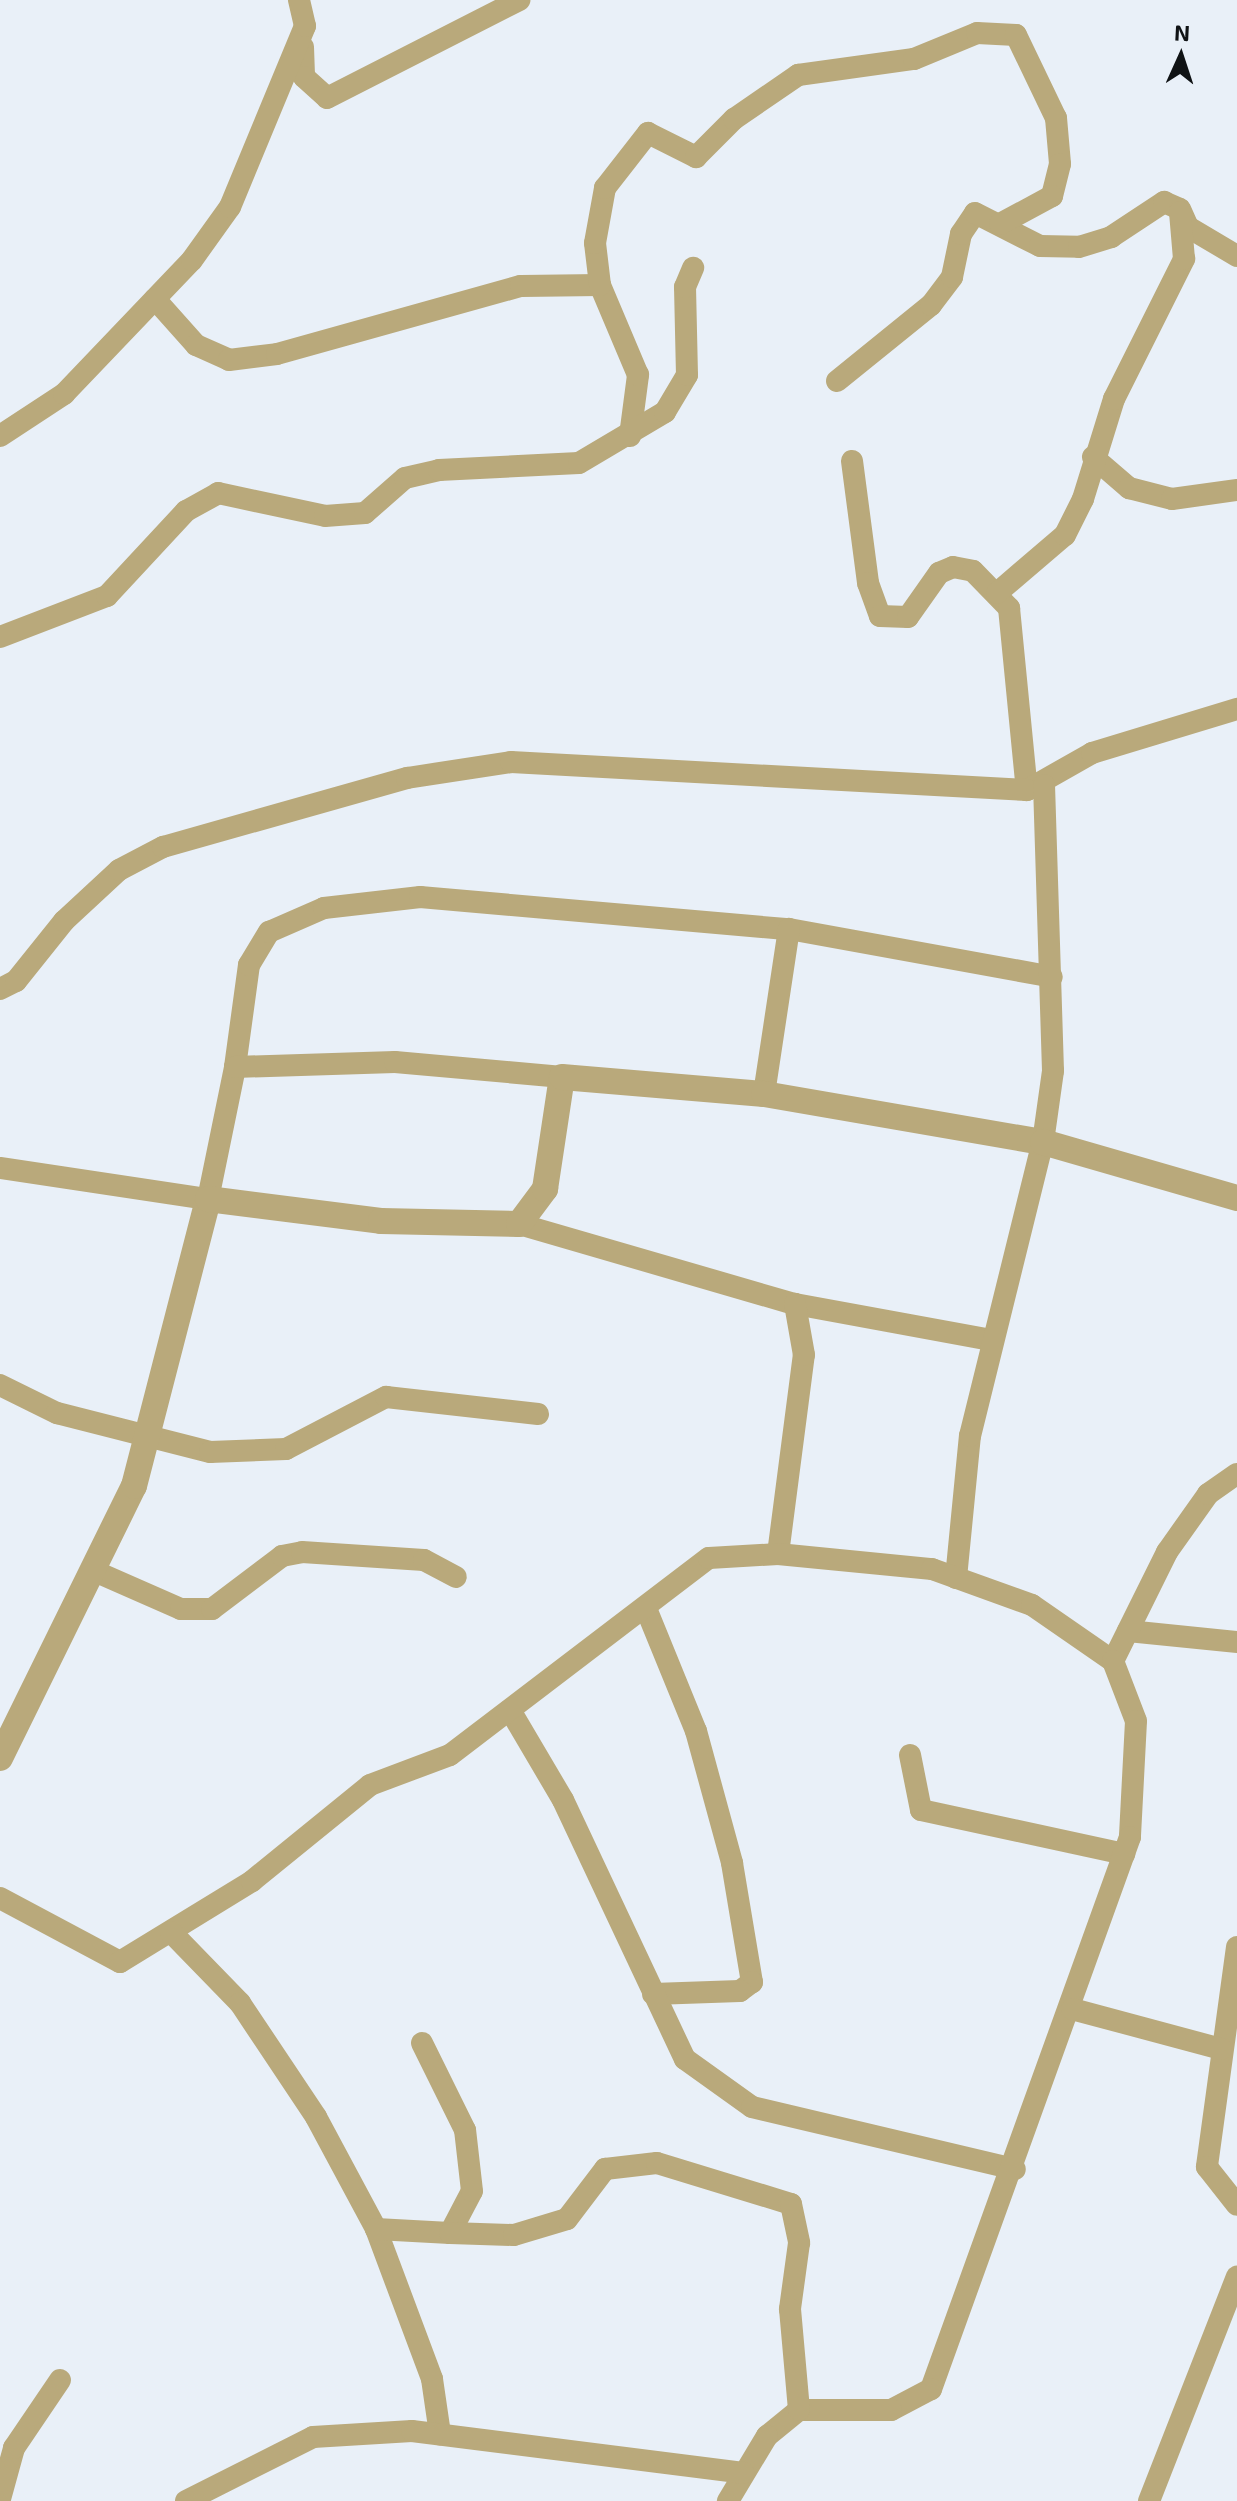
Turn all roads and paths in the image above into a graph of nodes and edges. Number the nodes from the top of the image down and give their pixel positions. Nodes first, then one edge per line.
1 (299, 0) edge
2 (519, 0) edge
3 (302, 34) junction
4 (1180, 209) junction
5 (1000, 224) junction
6 (1237, 256) edge
7 (693, 268) dead end
8 (600, 285) junction
9 (155, 299) junction
10 (837, 381) dead end
11 (0, 436) edge
12 (630, 436) junction
13 (1093, 457) junction
14 (852, 461) dead end
15 (1237, 490) edge
16 (997, 593) junction
17 (0, 637) edge
18 (1237, 709) edge
19 (1036, 787) junction
20 (789, 929) junction
21 (1052, 977) junction
22 (0, 989) edge
23 (235, 1067) junction
24 (562, 1077) junction
25 (764, 1094) junction
26 (1043, 1142) junction
27 (0, 1168) edge
28 (1237, 1198) edge
29 (208, 1199) junction
30 (519, 1224) junction
31 (795, 1304) junction
32 (992, 1340) junction
33 (0, 1385) edge
34 (538, 1414) dead end
35 (146, 1439) junction
36 (1237, 1474) edge
37 (778, 1554) junction
38 (92, 1570) junction
39 (456, 1577) dead end
40 (956, 1578) junction
41 (647, 1611) junction
42 (1128, 1631) junction
43 (1237, 1642) edge
44 (1113, 1661) junction
45 (510, 1710) junction
46 (910, 1755) dead end
47 (0, 1758) edge
48 (1124, 1854) junction
49 (0, 1898) edge
50 (171, 1932) junction
51 (1237, 1947) edge
52 (653, 1994) junction
53 (1072, 2009) junction
54 (422, 2043) dead end
55 (1221, 2049) junction
56 (1015, 2169) junction
57 (1237, 2205) edge
58 (376, 2229) junction
59 (450, 2233) junction
60 (1237, 2277) edge
61 (60, 2380) dead end
62 (799, 2410) junction
63 (440, 2434) junction
64 (743, 2473) junction
65 (0, 2499) edge
66 (186, 2501) edge
67 (728, 2501) edge
68 (1149, 2501) edge

1 - 3 street
2 - 3 street
3 - 9 street
4 - 5 street
4 - 6 street
4 - 13 street
5 - 8 street
5 - 10 street
7 - 12 street
8 - 9 street
8 - 12 street
9 - 11 street
12 - 17 street
13 - 15 street
13 - 16 street
14 - 16 street
16 - 19 street
18 - 19 street
19 - 21 street
19 - 22 street
20 - 21 street
20 - 23 street
20 - 25 street
21 - 26 street
23 - 24 street
23 - 29 street
24 - 25 street
24 - 30 street
25 - 26 street
26 - 28 street
26 - 32 street
27 - 29 street
29 - 30 street
29 - 35 street
30 - 31 street
31 - 32 street
31 - 37 street
32 - 40 street
33 - 35 street
34 - 35 street
35 - 38 street
36 - 42 street
37 - 40 street
37 - 41 street
38 - 39 street
38 - 47 street
40 - 44 street
41 - 45 street
41 - 52 street
42 - 43 street
42 - 44 street
44 - 48 street
45 - 50 street
45 - 52 street
46 - 48 street
48 - 53 street
49 - 50 street
50 - 58 street
51 - 55 street
52 - 56 street
53 - 55 street
53 - 56 street
54 - 59 street
55 - 57 street
56 - 62 street
58 - 59 street
58 - 63 street
59 - 62 street
60 - 68 street
61 - 65 street
62 - 64 street
63 - 64 street
63 - 66 street
64 - 67 street

